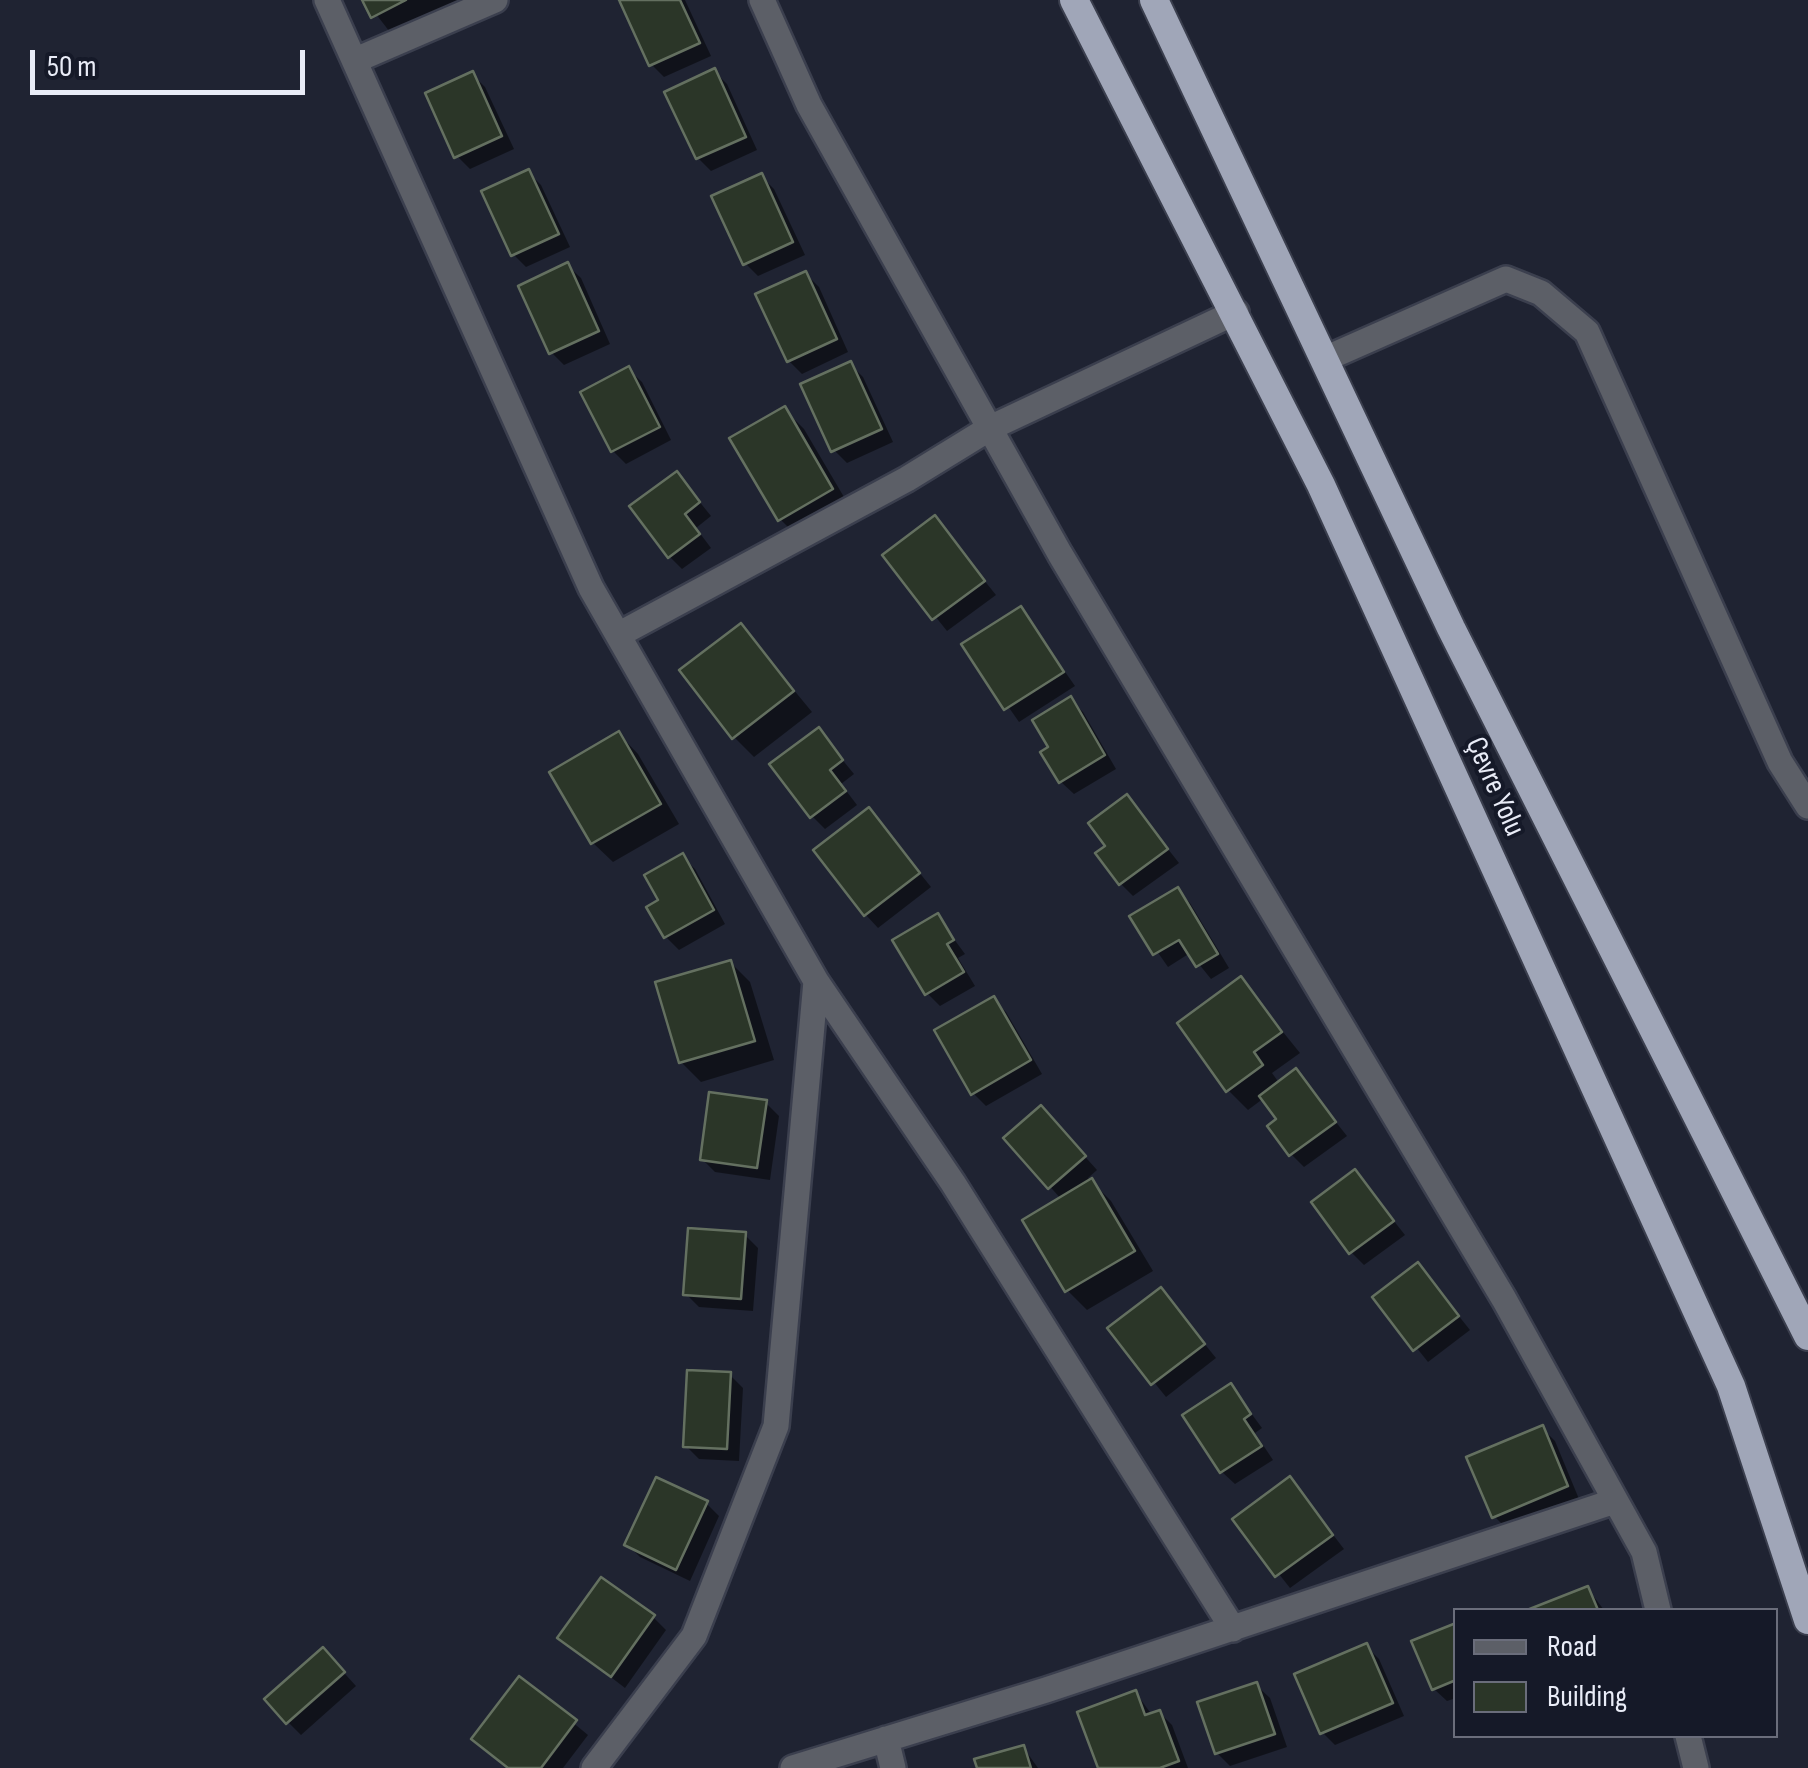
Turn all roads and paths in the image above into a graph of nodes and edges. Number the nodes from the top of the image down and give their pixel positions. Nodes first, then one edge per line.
1 (327, 0) edge
2 (495, 0) edge
3 (762, 0) edge
4 (1074, 0) edge
5 (1154, 0) edge
6 (356, 60) junction
7 (1236, 312) junction
8 (1325, 358) junction
9 (990, 428) junction
10 (618, 635) junction
11 (1808, 806) edge
12 (816, 982) junction
13 (1808, 1336) edge
14 (1616, 1501) junction
15 (1658, 1608) edge
16 (1808, 1620) edge
17 (1233, 1629) junction
18 (1688, 1738) edge
19 (886, 1739) junction
20 (594, 1768) edge
21 (793, 1768) edge
22 (893, 1768) edge
23 (1696, 1768) edge

1 - 6 street
2 - 6 street
3 - 9 street
4 - 7 highway, Çevre Yolu
5 - 8 highway, Çevre Yolu
6 - 10 street
7 - 9 street
7 - 16 highway, Çevre Yolu
8 - 11 street
8 - 13 highway, Çevre Yolu
9 - 10 street
9 - 14 street
10 - 12 street
12 - 17 street
12 - 20 street
14 - 15 street
14 - 17 street
17 - 19 street
18 - 23 street
19 - 21 street
19 - 22 street

